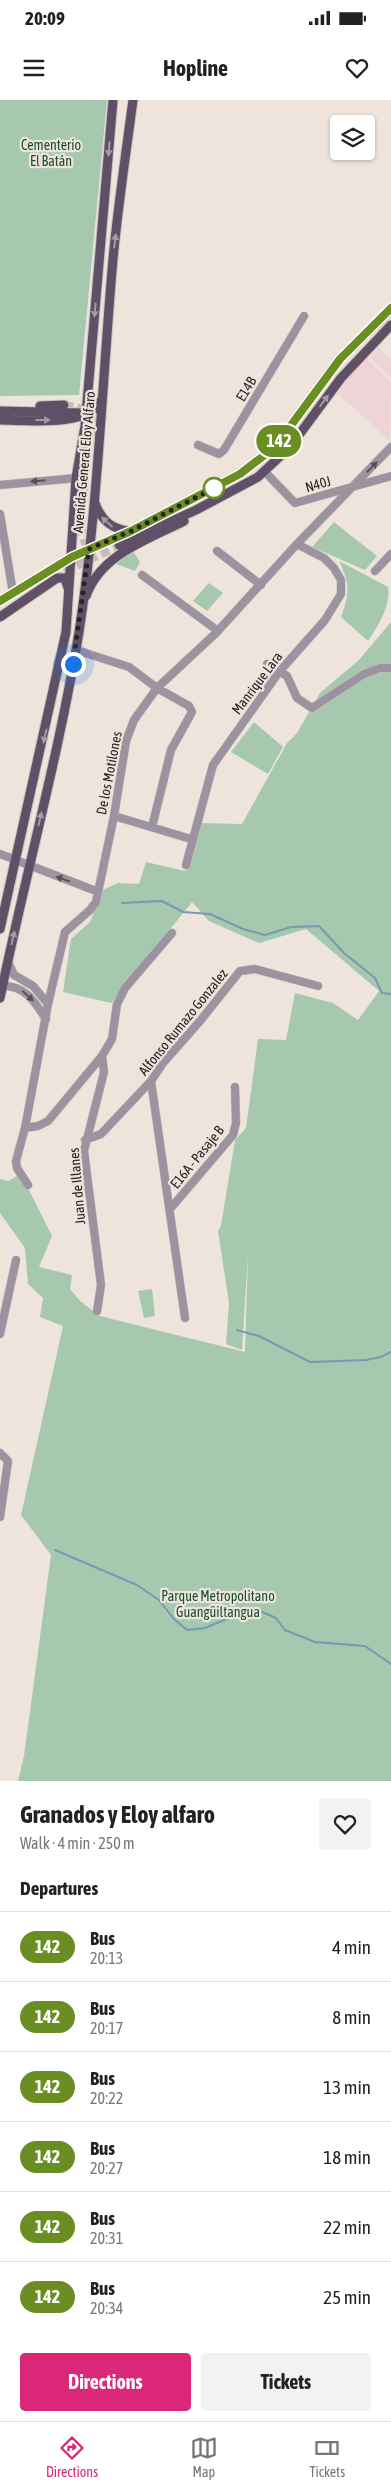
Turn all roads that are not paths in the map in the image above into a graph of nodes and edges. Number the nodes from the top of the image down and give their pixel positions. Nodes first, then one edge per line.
1 (113, 100) edge
2 (132, 100) edge
3 (99, 258) junction
4 (113, 259) junction
5 (391, 308) edge
6 (304, 316) dead end
7 (391, 325) edge
8 (104, 394) junction
9 (64, 405) tunnel mouth
10 (0, 406) edge
11 (0, 411) edge
12 (86, 414) junction
13 (0, 420) edge
14 (85, 426) junction
15 (94, 439) tunnel mouth
16 (198, 445) dead end
17 (391, 447) edge
18 (261, 474) junction
19 (391, 476) edge
20 (76, 478) junction
21 (0, 485) edge
22 (354, 486) junction
23 (94, 499) junction
24 (0, 514) edge
25 (80, 526) tunnel mouth
26 (131, 531) junction
27 (91, 536) junction
28 (297, 544) junction
29 (118, 545) tunnel mouth
30 (89, 549) junction
31 (218, 551) dead end
32 (391, 554) edge
33 (72, 557) junction
34 (374, 571) dead end
35 (52, 575) junction
36 (142, 575) dead end
37 (260, 584) junction
38 (13, 592) junction
39 (69, 596) junction
40 (0, 601) edge
41 (82, 609) junction
42 (0, 611) edge
43 (0, 617) edge
44 (218, 631) junction
45 (76, 650) junction
46 (267, 664) dead end
47 (391, 668) edge
48 (279, 672) junction
49 (157, 688) junction
50 (37, 769) junction
51 (51, 771) junction
52 (114, 816) junction
53 (152, 827) junction
54 (191, 839) junction
55 (0, 854) edge
56 (16, 860) junction
57 (186, 865) dead end
58 (30, 866) junction
59 (96, 891) junction
60 (0, 929) edge
61 (172, 934) dead end
62 (8, 962) junction
63 (2, 986) junction
64 (318, 986) dead end
65 (0, 998) edge
66 (48, 1004) junction
67 (46, 1019) junction
68 (102, 1056) junction
69 (151, 1081) junction
70 (235, 1087) dead end
71 (25, 1128) junction
72 (85, 1140) junction
73 (28, 1185) dead end
74 (170, 1209) junction
75 (16, 1260) dead end
76 (97, 1311) dead end
77 (185, 1318) dead end
78 (0, 1334) edge
79 (0, 1453) edge
80 (0, 1517) edge

1 -> 3 main road, Avenida General Eloy Alfaro
4 -> 2 main road, Avenida General Eloy Alfaro
3 - 4 main road
3 -> 12 main road, Avenida General Eloy Alfaro
4 - 8 main road, Avenida General Eloy Alfaro
5 - 26 main road
6 - 16 street, E14B
18 -> 7 main road
8 - 12 main road
8 - 23 main road, Avenida General Eloy Alfaro
9 - 10 main road
11 - 12 main road
13 -> 12 main road
12 - 14 main road, Avenida General Eloy Alfaro
14 - 20 main road, Avenida General Eloy Alfaro
14 - 25 main road
15 - 27 main road
22 -> 17 street, De los Motilones
18 - 22 street, N40J
18 - 29 main road
18 - 41 main road
19 - 22 street, N40J
20 -> 21 street
20 - 33 main road, Avenida General Eloy Alfaro
22 - 28 street, De los Motilones
26 -> 23 main road
23 - 27 main road, Avenida General Eloy Alfaro
24 - 38 street
26 - 30 main road
27 - 30 main road, Avenida General Eloy Alfaro
28 - 37 street, De los Motilones
28 - 48 street, Manrique Lara
30 - 33 main road
30 - 41 main road, Avenida General Eloy Alfaro
31 - 37 street
32 - 34 street
33 - 35 main road
33 - 39 main road, Avenida General Eloy Alfaro
35 - 38 main road
35 - 39 main road
35 - 42 main road
35 - 43 main road
36 - 44 street
37 - 44 street, De los Motilones
38 - 40 main road
39 -> 50 main road, Avenida General Eloy Alfaro
41 - 45 main road, Avenida General Eloy Alfaro
44 - 49 street, De los Motilones
45 - 49 street
45 - 51 main road, Avenida General Eloy Alfaro
46 - 48 street
47 - 48 street
48 - 54 street, Manrique Lara
49 - 52 street, De los Motilones
49 - 53 street
50 - 51 main road
50 - 56 main road, Avenida General Eloy Alfaro
58 -> 51 main road, Avenida General Eloy Alfaro
52 - 53 street
52 - 59 street, De los Motilones
53 - 54 street
54 - 57 street, Manrique Lara
55 - 56 street
56 - 58 street
56 - 60 main road, Avenida General Eloy Alfaro
59 -> 58 street
62 -> 58 main road, Avenida General Eloy Alfaro
59 - 66 street, De los Motilones
61 - 68 street, Juan de Illanes
62 - 63 main road, Avenida General Eloy Alfaro
62 - 66 street
63 - 65 main road, Avenida General Eloy Alfaro
63 -> 67 street
64 - 69 street, Alfonso Rumazo Gonzalez
66 - 67 street, De los Motilones
67 - 71 street, De los Motilones
68 - 71 street
68 - 72 street, Juan de Illanes
69 - 72 street, Alfonso Rumazo Gonzalez
69 - 74 street
70 - 74 street, E16A - Pasaje B
71 - 73 street, De los Motilones
72 - 76 street, Juan de Illanes
74 - 77 street
75 - 78 street
79 - 80 street

